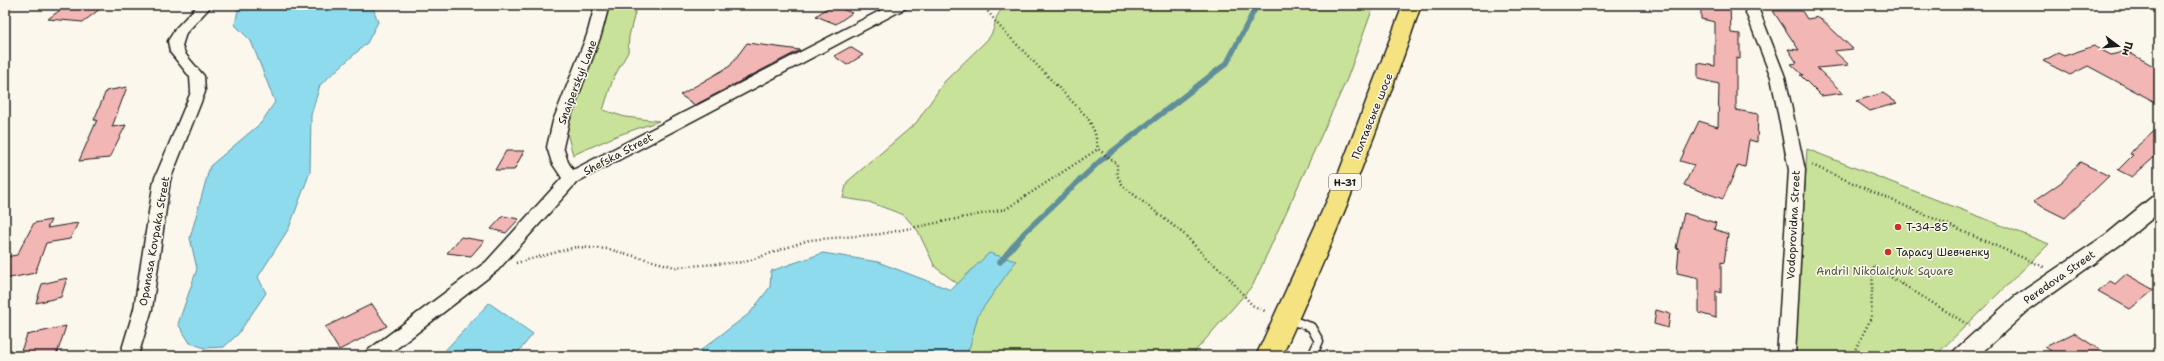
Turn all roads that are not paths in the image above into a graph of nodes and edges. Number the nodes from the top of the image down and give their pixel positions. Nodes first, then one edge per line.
1 (205, 5) edge
2 (602, 5) edge
3 (901, 5) edge
4 (1412, 5) edge
5 (1750, 5) edge
6 (571, 178) junction
7 (2159, 202) edge
8 (1286, 319) junction
9 (129, 356) edge
10 (374, 356) edge
11 (1269, 356) edge
12 (1312, 356) edge
13 (1786, 356) edge
14 (1963, 356) edge

1 - 9 street, Opanasa Kovpaka Street
2 - 6 street, Snaiperskyi Lane
3 - 6 street, Shefska Street
4 - 8 main road, Полтавське шосе / Н-31
5 - 13 street, Vodoprovidna Street
6 - 10 street, Shefska Street
7 - 14 street, Peredova Street
8 - 11 main road, Полтавське шосе / Н-31
8 - 12 lane

